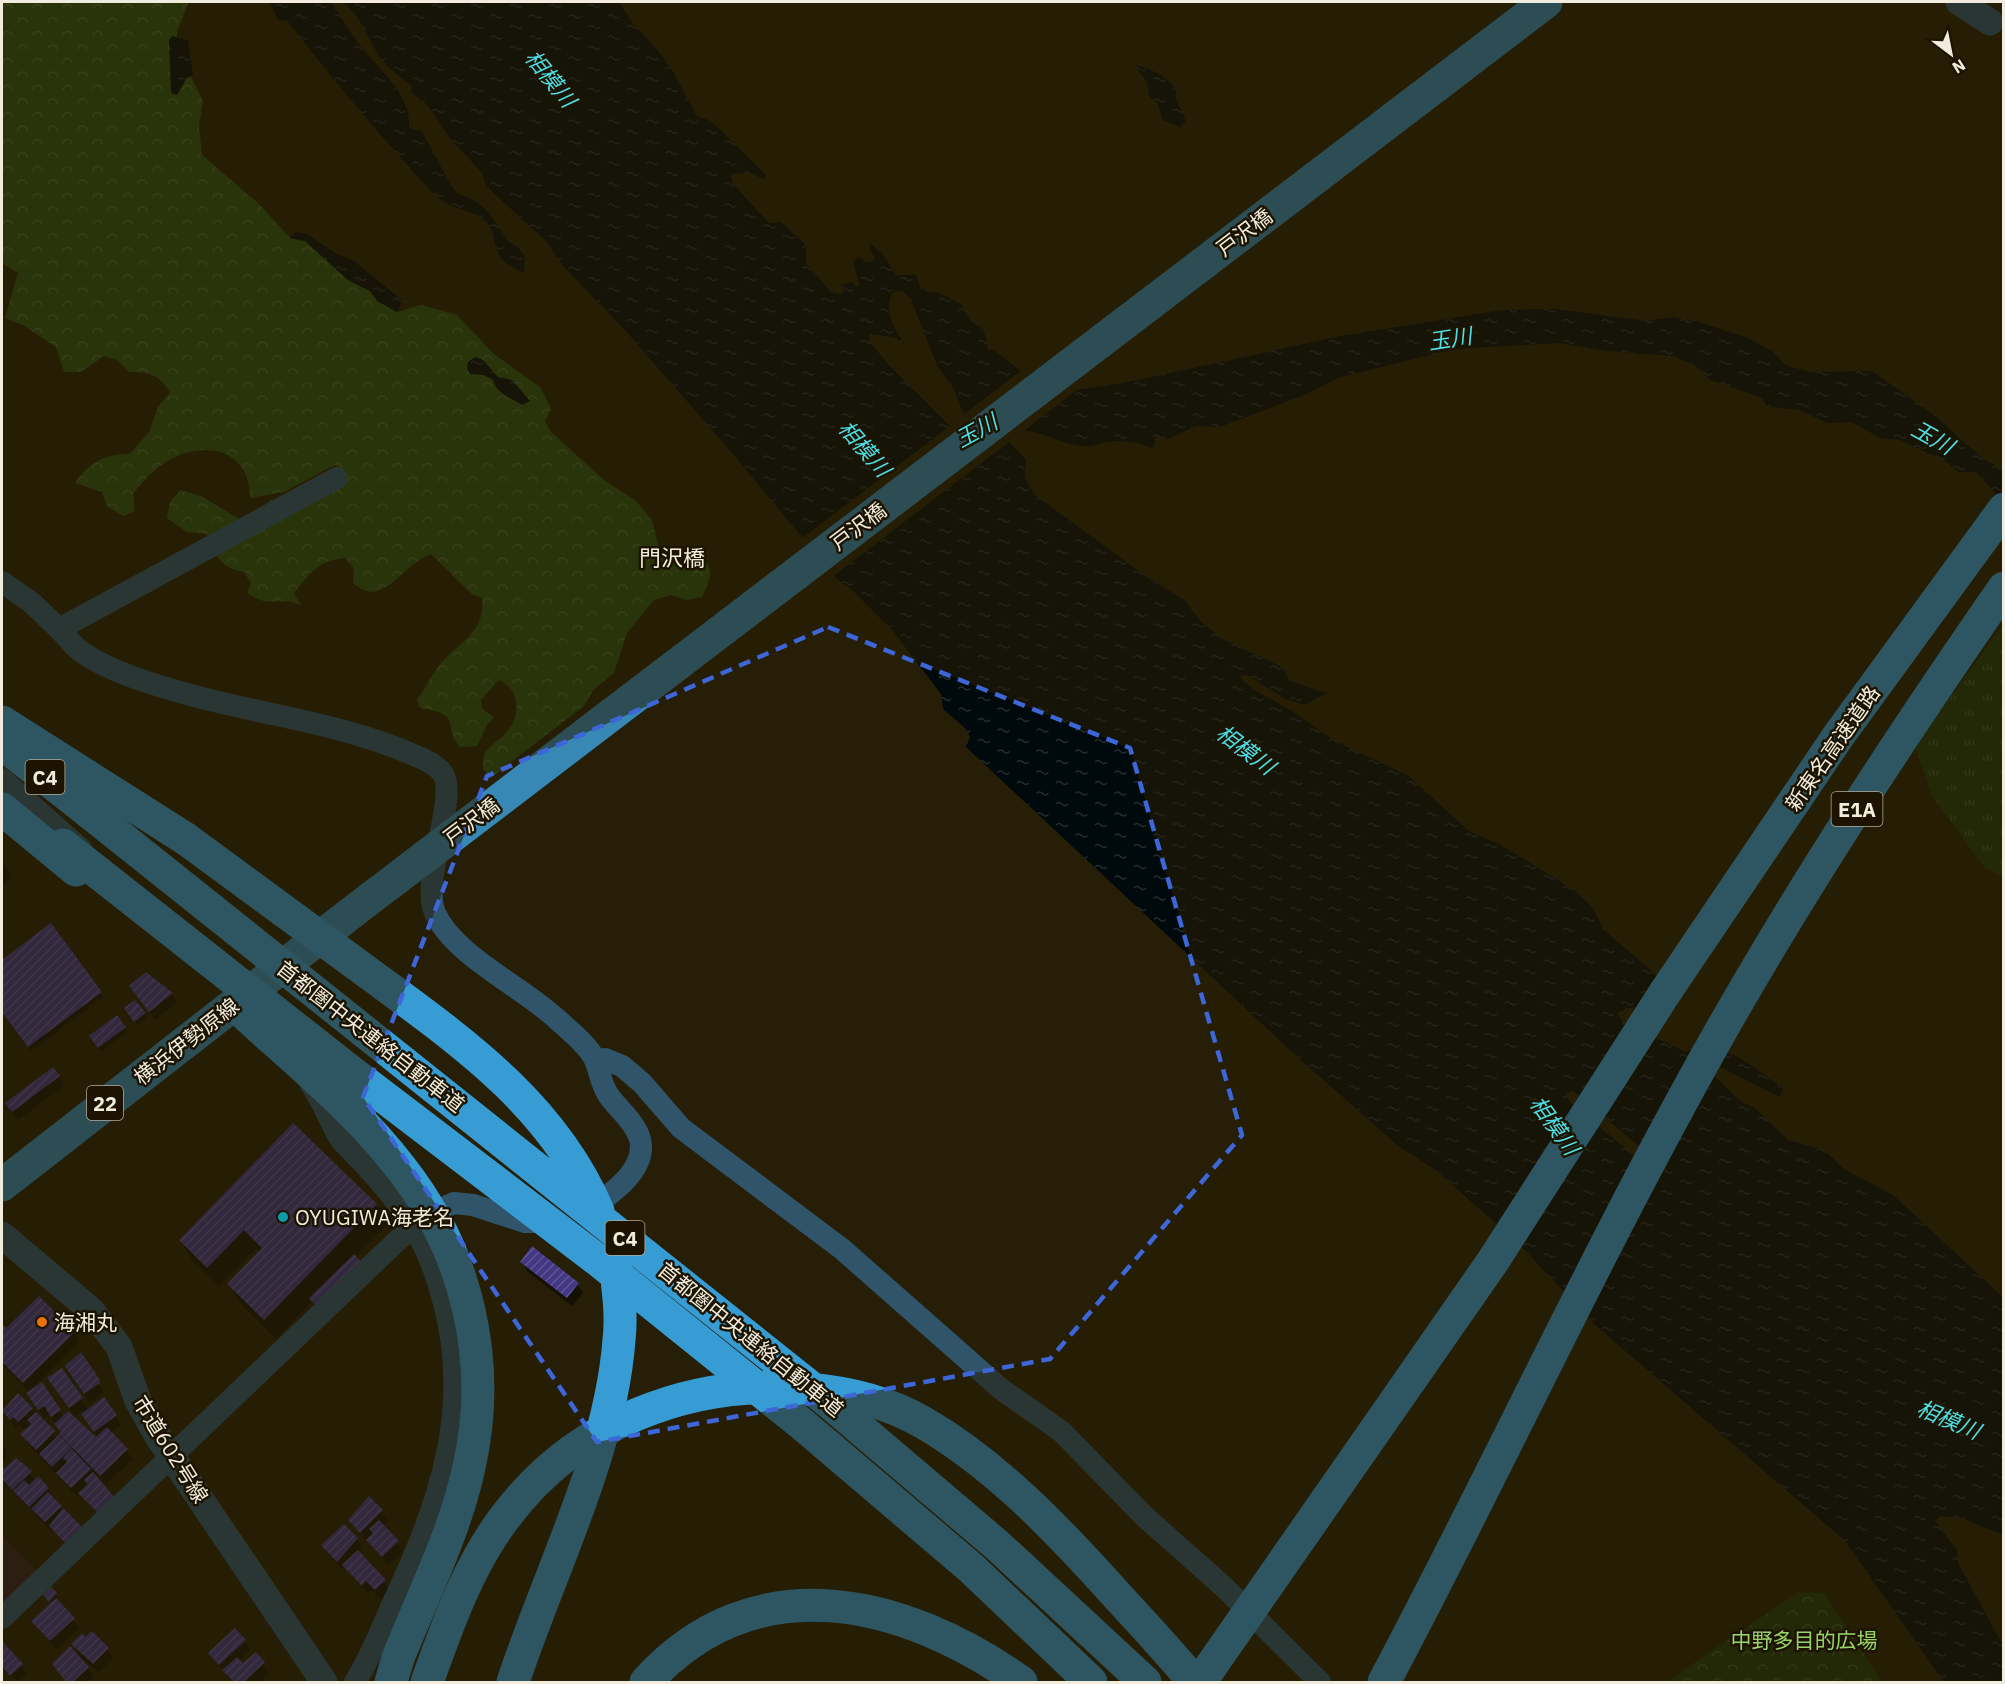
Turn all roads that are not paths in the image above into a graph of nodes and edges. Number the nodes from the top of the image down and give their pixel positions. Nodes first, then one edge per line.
1 (1546, 2) edge
2 (1959, 2) edge
3 (1999, 27) edge
4 (337, 478) dead end
5 (2004, 509) edge
6 (2, 582) edge
7 (2004, 588) edge
8 (59, 629) junction
9 (2, 723) edge
10 (2, 743) edge
11 (2, 779) edge
12 (2, 796) edge
13 (2, 809) edge
14 (342, 920) joint
15 (239, 1001) junction
16 (596, 1061) junction
17 (2, 1185) edge
18 (413, 1227) junction
19 (2, 1234) edge
20 (171, 1455) junction
21 (2, 1618) edge
22 (324, 1683) edge
23 (356, 1683) edge
24 (391, 1683) edge
25 (427, 1683) edge
26 (513, 1683) edge
27 (646, 1683) edge
28 (1021, 1683) edge
29 (1091, 1683) edge
30 (1144, 1683) edge
31 (1194, 1683) edge
32 (1200, 1683) edge
33 (1320, 1683) edge
34 (1384, 1683) edge

1 - 14 main road, 戸沢橋 / 22, bridge
2 - 3 street
4 - 8 street
5 - 32 highway, 新東名高速道路 / E1A, bridge
6 - 8 street
7 - 34 highway, E1A
8 - 16 street
9 - 26 highway, bridge
10 - 30 highway, 首都圏中央連絡自動車道 / C4, bridge
11 - 15 street
12 - 29 highway, 首都圏中央連絡自動車道 / C4, bridge
13 - 24 highway, bridge
14 - 15 main road, 横浜伊勢原線 / 22
15 - 17 main road, 横浜伊勢原線 / 22
15 - 18 street
16 - 18 street
16 - 33 street
18 - 20 street
18 - 23 street
19 - 20 street, 市道602号線
20 - 21 street
20 - 22 street, 市道602号線
25 - 31 highway, bridge
27 - 28 highway

